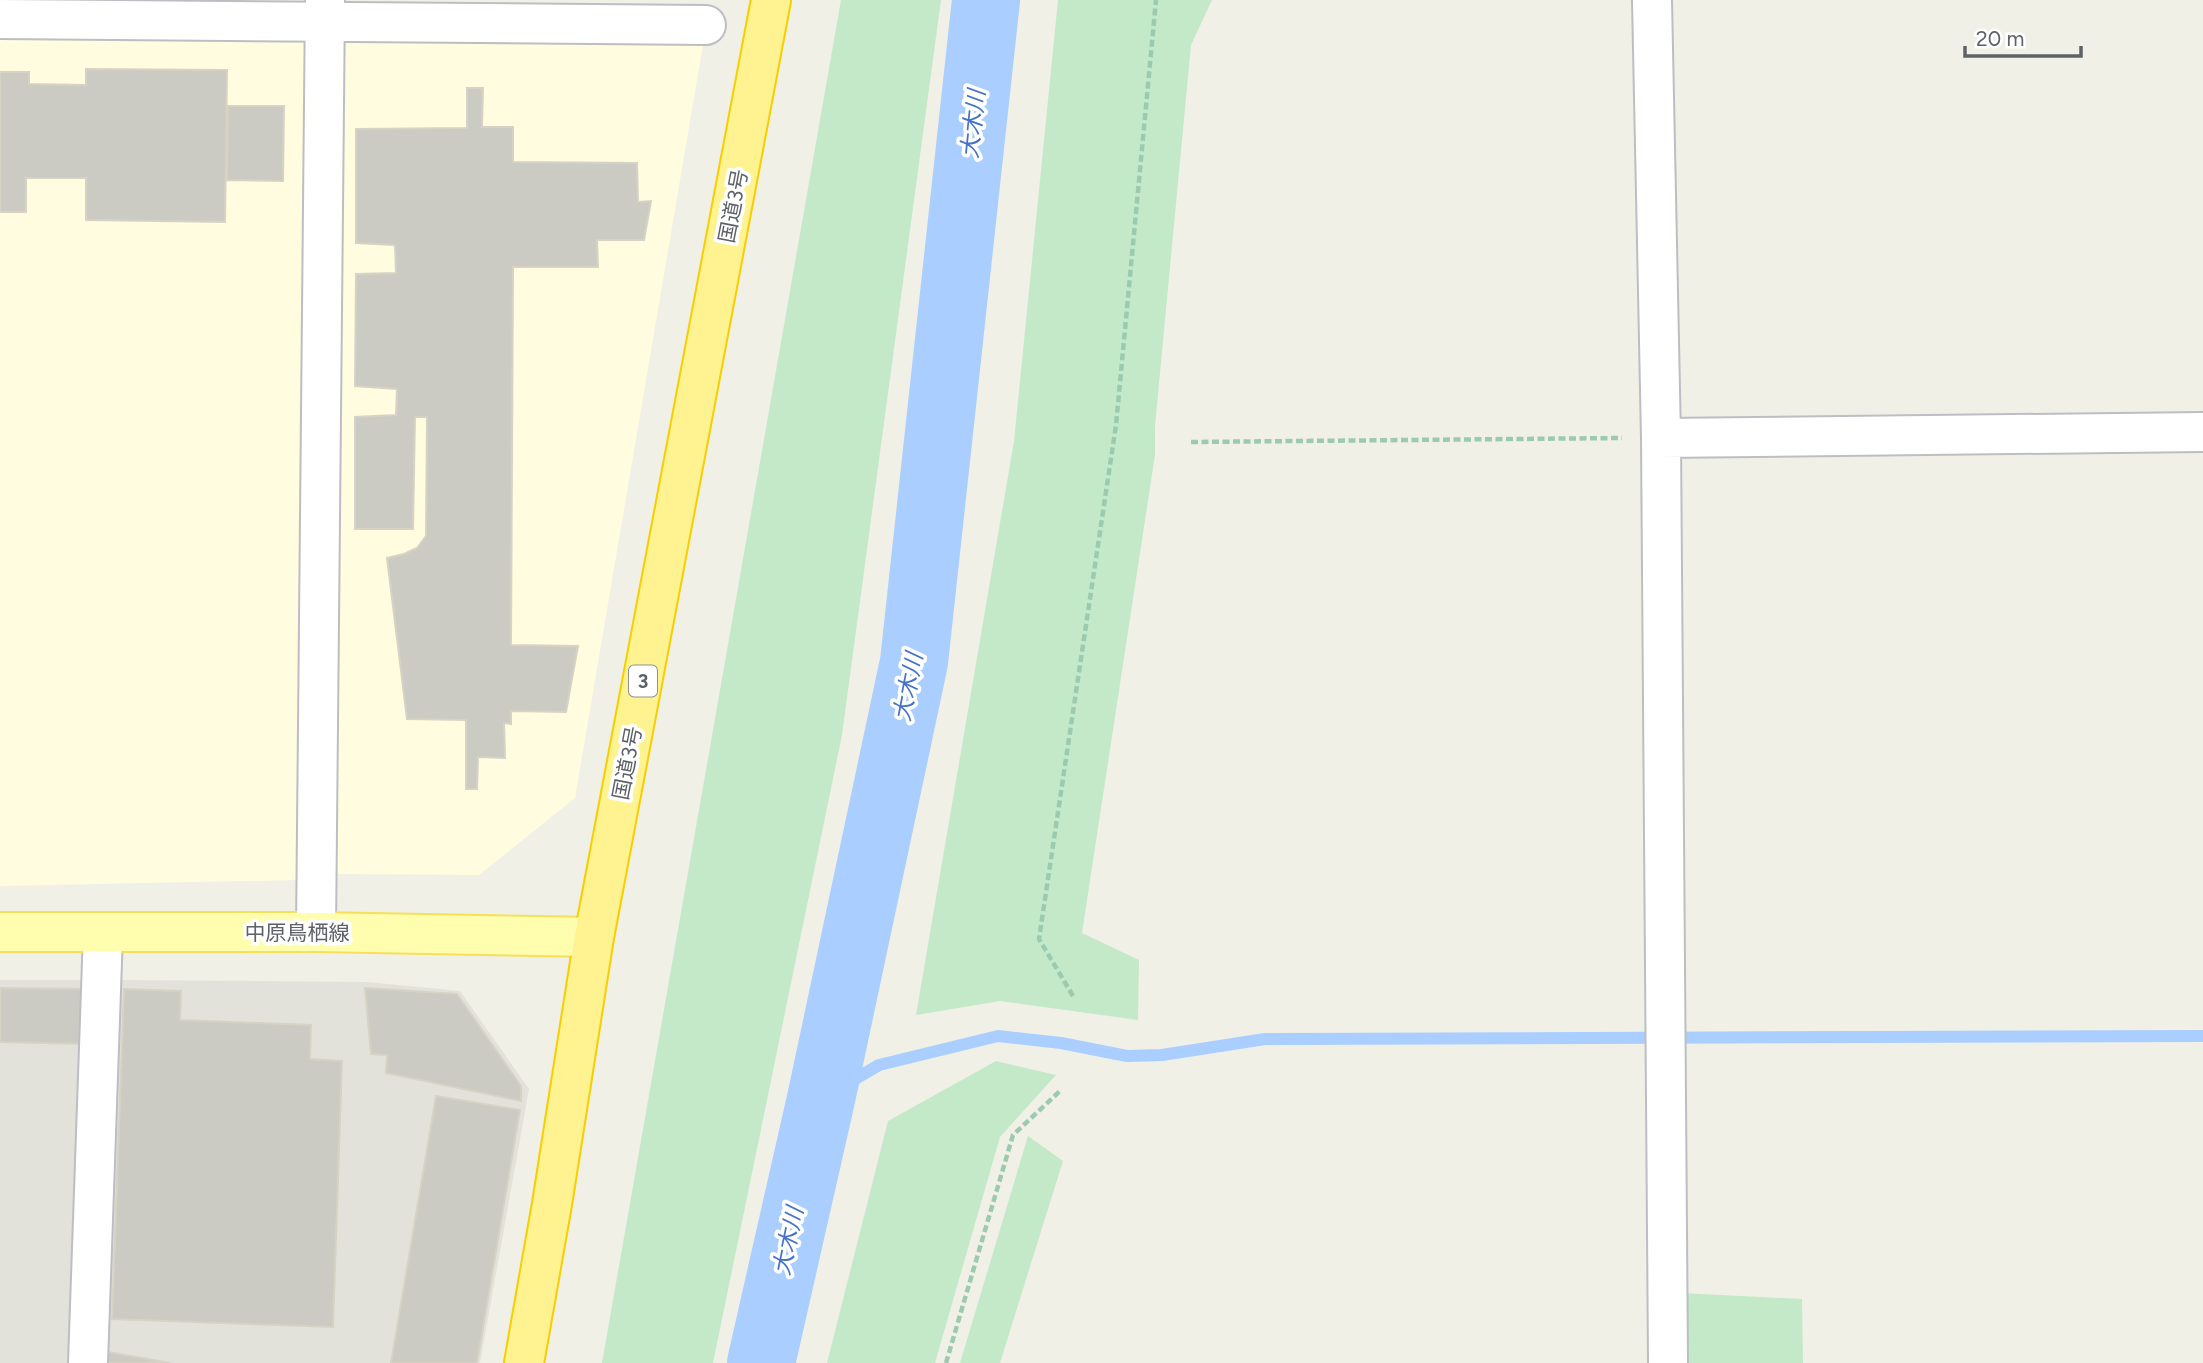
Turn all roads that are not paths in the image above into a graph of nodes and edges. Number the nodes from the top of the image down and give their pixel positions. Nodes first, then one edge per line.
1 (771, 0) edge
2 (1652, 0) edge
3 (325, 11) edge
4 (0, 19) edge
5 (706, 25) dead end
6 (2203, 432) edge
7 (1661, 438) junction
8 (316, 932) junction
9 (0, 933) edge
10 (103, 933) junction
11 (594, 937) junction
12 (88, 1363) edge
13 (524, 1363) edge
14 (1668, 1363) edge

1 - 11 highway, 国道3号 / 3
2 - 7 street
3 - 4 street
3 - 5 street
3 - 8 street
6 - 7 street
7 - 14 street
8 - 10 main road, 中原鳥栖線
8 - 11 main road, 中原鳥栖線
9 - 10 main road, 中原鳥栖線
10 - 12 street
11 - 13 highway, 国道3号 / 3

